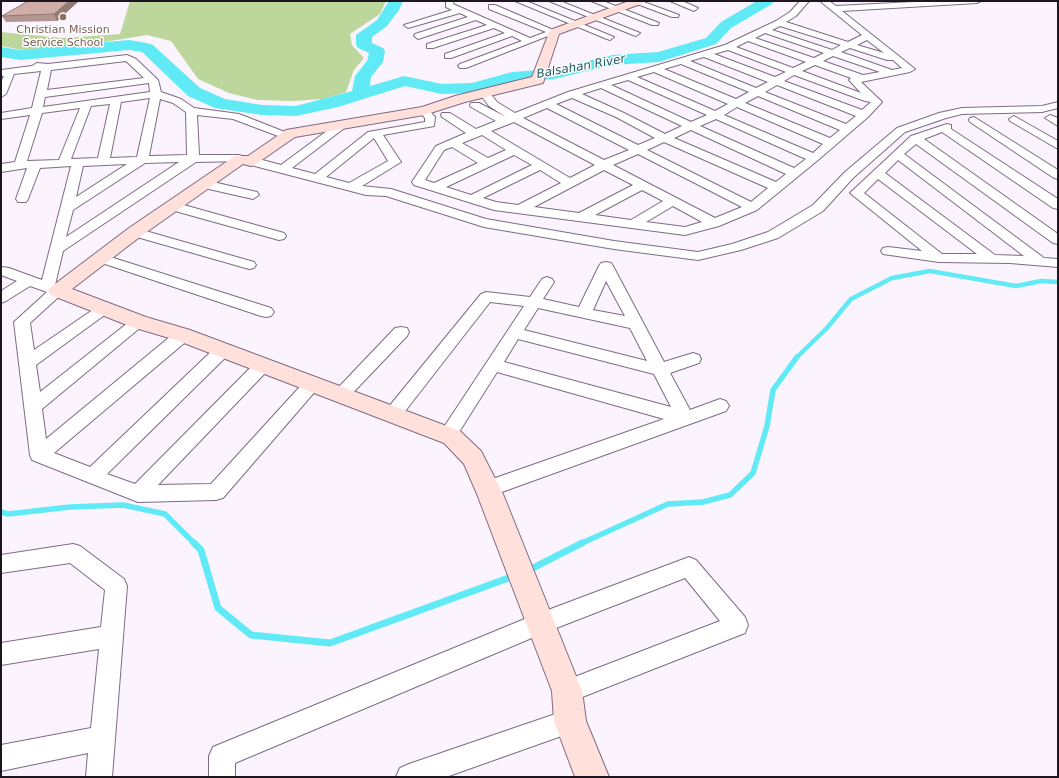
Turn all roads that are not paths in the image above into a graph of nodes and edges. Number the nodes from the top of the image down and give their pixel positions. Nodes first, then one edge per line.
1 (450, 1) edge
2 (519, 1) edge
3 (553, 1) edge
4 (595, 1) edge
5 (636, 1) edge
6 (674, 1) edge
7 (978, 1) edge
8 (504, 3) dead end
9 (918, 3) edge
10 (805, 4) edge
11 (823, 6) edge
12 (694, 8) dead end
13 (617, 9) junction
14 (835, 9) junction
15 (460, 10) junction
16 (481, 11) junction
17 (675, 15) dead end
18 (596, 17) junction
19 (848, 20) junction
20 (655, 23) dead end
21 (779, 23) junction
22 (577, 24) junction
23 (408, 25) dead end
24 (495, 25) junction
25 (765, 30) junction
26 (554, 32) junction
27 (513, 33) junction
28 (636, 33) dead end
29 (850, 33) dead end
30 (418, 36) dead end
31 (610, 37) dead end
32 (866, 37) junction
33 (747, 38) junction
34 (530, 41) junction
35 (848, 45) junction
36 (430, 46) dead end
37 (728, 47) junction
38 (832, 52) junction
39 (705, 54) junction
40 (448, 56) dead end
41 (681, 61) junction
42 (814, 62) junction
43 (901, 62) junction
44 (1, 63) edge
45 (463, 66) dead end
46 (47, 67) junction
47 (141, 69) junction
48 (655, 69) junction
49 (126, 71) dead end
50 (794, 72) junction
51 (5, 73) edge
52 (893, 73) junction
53 (628, 77) junction
54 (862, 78) junction
55 (152, 80) junction
56 (777, 81) junction
57 (602, 86) junction
58 (758, 92) junction
59 (1, 94) edge
60 (41, 94) junction
61 (156, 94) junction
62 (572, 94) junction
63 (489, 99) junction
64 (116, 100) junction
65 (877, 102) junction
66 (737, 103) junction
67 (87, 104) junction
68 (547, 104) junction
69 (475, 105) dead end
70 (1058, 105) edge
71 (37, 111) junction
72 (191, 111) junction
73 (424, 111) junction
74 (446, 115) dead end
75 (716, 115) junction
76 (864, 115) junction
77 (1, 116) edge
78 (1014, 119) junction
79 (1055, 119) edge
80 (510, 120) junction
81 (974, 120) junction
82 (343, 124) junction
83 (691, 126) junction
84 (943, 128) junction
85 (848, 129) junction
86 (376, 133) junction
87 (479, 133) junction
88 (286, 136) junction
89 (664, 138) junction
90 (915, 138) junction
91 (454, 143) junction
92 (831, 143) junction
93 (1058, 146) edge
94 (638, 149) junction
95 (515, 150) junction
96 (898, 155) junction
97 (193, 158) junction
98 (814, 158) junction
99 (142, 160) junction
100 (245, 160) junction
101 (103, 162) junction
102 (64, 163) junction
103 (78, 163) junction
104 (487, 163) junction
105 (35, 164) junction
106 (20, 165) junction
107 (604, 165) junction
108 (540, 166) junction
109 (1, 168) edge
110 (283, 169) junction
111 (794, 173) junction
112 (878, 173) junction
113 (1058, 175) edge
114 (317, 178) junction
115 (570, 183) junction
116 (204, 184) junction
117 (642, 185) junction
118 (350, 187) junction
119 (436, 187) junction
120 (776, 187) junction
121 (253, 195) dead end
122 (22, 199) dead end
123 (472, 199) junction
124 (673, 201) junction
125 (1058, 205) edge
126 (173, 206) junction
127 (752, 206) junction
128 (67, 208) junction
129 (521, 209) junction
130 (714, 222) junction
131 (633, 224) junction
132 (135, 232) junction
133 (279, 236) dead end
134 (1058, 240) edge
135 (57, 248) junction
136 (888, 251) dead end
137 (101, 258) junction
138 (939, 258) junction
139 (992, 259) junction
140 (1040, 261) junction
141 (1058, 263) edge
142 (249, 265) dead end
143 (4, 271) dead end
144 (28, 280) junction
145 (547, 282) dead end
146 (53, 289) junction
147 (1, 298) edge
148 (534, 302) junction
149 (105, 308) junction
150 (266, 312) dead end
151 (584, 312) junction
152 (139, 322) junction
153 (636, 324) junction
154 (401, 332) dead end
155 (514, 333) junction
156 (183, 335) junction
157 (223, 350) junction
158 (693, 359) dead end
159 (27, 364) junction
160 (263, 365) junction
161 (493, 365) junction
162 (660, 370) junction
163 (312, 384) junction
164 (341, 395) junction
165 (720, 406) dead end
166 (32, 407) junction
167 (392, 414) junction
168 (685, 418) junction
169 (448, 435) junction
170 (39, 456) junction
171 (93, 476) junction
172 (488, 489) junction
173 (138, 494) junction
174 (1, 564) edge
175 (540, 624) junction
176 (111, 636) junction
177 (1, 654) edge
178 (567, 691) junction
179 (570, 721) junction
180 (102, 738) junction
181 (1, 758) edge
182 (99, 777) edge
183 (222, 777) edge
184 (409, 777) edge
185 (592, 777) edge

1 - 15 street
2 - 22 street
3 - 18 street
4 - 13 street
5 - 13 street
5 - 17 street
6 - 12 street
7 - 9 street
8 - 16 street
9 - 14 street
10 - 21 street
11 - 14 street
11 - 19 street
13 - 18 street
13 - 20 street
14 - 19 street
15 - 16 street
15 - 23 street
16 - 24 street
16 - 26 street
16 - 30 street
18 - 22 street
18 - 28 street
19 - 32 street
21 - 25 street
21 - 35 street
22 - 26 street
22 - 31 street
24 - 27 street
24 - 36 street
25 - 33 street
25 - 38 street
26 - 34 street
26 - 63 street
27 - 34 street
27 - 40 street
29 - 32 street
32 - 35 street
32 - 43 street
33 - 37 street
33 - 42 street
34 - 45 street
35 - 38 street
35 - 43 street
37 - 39 street
37 - 50 street
38 - 42 street
38 - 52 street
39 - 41 street
39 - 56 street
41 - 48 street
41 - 58 street
42 - 50 street
42 - 54 street
43 - 52 street
44 - 46 street
46 - 47 street
46 - 51 street
46 - 60 street
47 - 49 street
47 - 55 street
48 - 53 street
48 - 66 street
50 - 56 street
50 - 65 street
51 - 59 street
52 - 54 street
53 - 57 street
53 - 75 street
54 - 65 street
55 - 60 street
55 - 61 street
56 - 58 street
56 - 76 street
57 - 62 street
57 - 83 street
58 - 66 street
58 - 85 street
60 - 71 street
61 - 64 street
61 - 72 street
61 - 99 street
62 - 68 street
62 - 89 street
63 - 73 street
63 - 80 street
64 - 67 street
64 - 101 street
65 - 76 street
66 - 75 street
66 - 92 street
67 - 71 street
67 - 102 street
68 - 80 street
68 - 94 street
69 - 80 street
70 - 118 street
71 - 77 street
71 - 106 street
72 - 88 street
72 - 97 street
73 - 82 street
73 - 86 street
74 - 87 street
75 - 83 street
75 - 98 street
76 - 85 street
78 - 79 street
78 - 81 street
78 - 93 street
80 - 87 street
80 - 107 street
81 - 84 street
81 - 113 street
82 - 88 street
82 - 110 street
83 - 89 street
83 - 111 street
84 - 90 street
84 - 125 street
85 - 92 street
86 - 114 street
86 - 118 street
87 - 91 street
87 - 95 street
88 - 100 street
89 - 94 street
89 - 120 street
90 - 96 street
90 - 134 street
91 - 104 street
91 - 119 street
92 - 98 street
94 - 107 street
94 - 127 street
95 - 104 street
95 - 108 street
96 - 112 street
96 - 140 street
97 - 99 street
97 - 100 street
97 - 135 street
98 - 111 street
99 - 101 street
99 - 128 street
100 - 110 street
100 - 116 street
101 - 103 street
102 - 103 street
102 - 105 street
103 - 128 street
104 - 119 street
105 - 106 street
105 - 122 street
106 - 109 street
107 - 115 street
107 - 117 street
108 - 115 street
108 - 123 street
110 - 114 street
111 - 120 street
112 - 138 street
112 - 139 street
114 - 118 street
115 - 129 street
116 - 121 street
116 - 126 street
117 - 124 street
117 - 131 street
119 - 123 street
120 - 127 street
123 - 129 street
124 - 130 street
124 - 131 street
126 - 132 street
126 - 133 street
127 - 130 street
128 - 135 street
129 - 131 street
130 - 131 street
132 - 137 street
132 - 142 street
135 - 146 street
136 - 138 street
137 - 146 street
137 - 150 street
138 - 139 street
139 - 140 street
140 - 141 street
143 - 144 street
144 - 146 street
144 - 147 street
145 - 148 street
146 - 149 street
146 - 159 street
148 - 151 street
148 - 155 street
148 - 167 street
149 - 152 street
149 - 159 street
151 - 153 street
151 - 153 street
152 - 156 street
152 - 166 street
153 - 162 street
154 - 164 street
155 - 161 street
155 - 162 street
156 - 157 street
156 - 170 street
157 - 160 street
157 - 171 street
158 - 162 street
159 - 166 street
160 - 163 street
160 - 173 street
161 - 168 street
161 - 169 street
162 - 168 street
163 - 164 street
163 - 173 street
164 - 167 street
165 - 168 street
166 - 170 street
167 - 169 street
168 - 172 street
169 - 172 street
170 - 171 street
171 - 173 street
172 - 175 street
174 - 176 street
175 - 178 street
175 - 178 street
175 - 183 street
176 - 177 street
176 - 180 street
178 - 179 street
179 - 184 street
179 - 185 street
180 - 181 street
180 - 182 street

